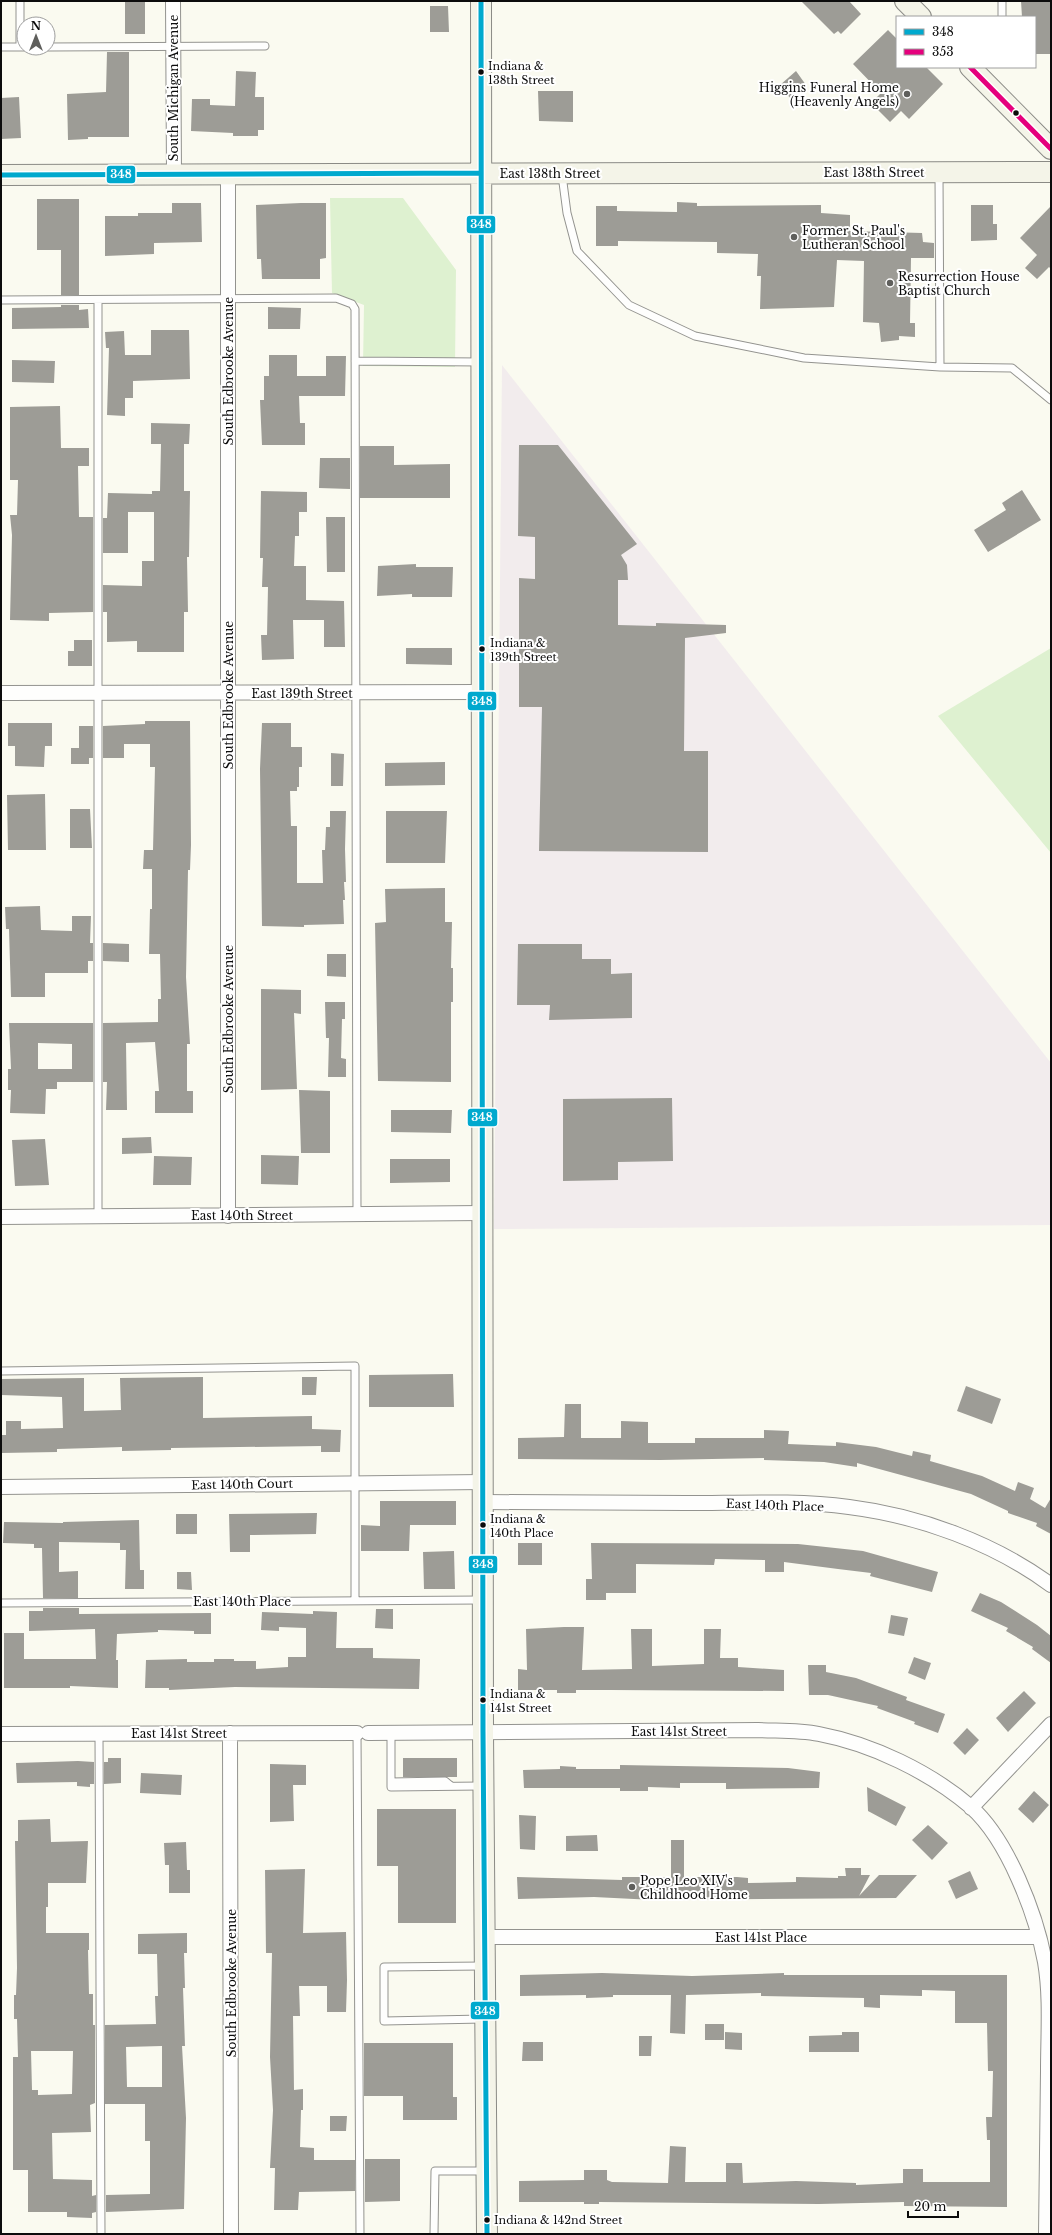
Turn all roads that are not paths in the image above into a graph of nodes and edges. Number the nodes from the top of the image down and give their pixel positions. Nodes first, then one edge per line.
1 (20, 1) edge
2 (173, 1) edge
3 (481, 1) edge
4 (905, 1) edge
5 (1002, 1) edge
6 (21, 16) edge
7 (920, 16) edge
8 (1002, 16) edge
9 (173, 46) junction
10 (265, 46) dead end
11 (1, 47) edge
12 (16, 47) edge
13 (56, 47) edge
14 (971, 68) edge
15 (1051, 149) edge
16 (939, 172) junction
17 (1051, 172) edge
18 (480, 173) junction
19 (562, 173) junction
20 (174, 174) junction
21 (228, 174) junction
22 (1, 175) edge
23 (228, 299) junction
24 (1, 300) edge
25 (98, 300) junction
26 (355, 361) junction
27 (481, 362) junction
28 (940, 367) junction
29 (1051, 400) edge
30 (483, 692) junction
31 (98, 693) junction
32 (228, 693) junction
33 (355, 693) junction
34 (1, 694) edge
35 (483, 1213) junction
36 (357, 1214) junction
37 (98, 1216) junction
38 (228, 1216) junction
39 (1, 1217) edge
40 (1, 1371) edge
41 (483, 1482) junction
42 (355, 1483) junction
43 (1, 1487) edge
44 (483, 1502) junction
45 (1051, 1585) edge
46 (483, 1600) junction
47 (355, 1601) junction
48 (1, 1603) edge
49 (1051, 1724) edge
50 (391, 1732) junction
51 (483, 1732) junction
52 (230, 1733) junction
53 (362, 1733) junction
54 (1, 1734) edge
55 (99, 1734) junction
56 (484, 1786) junction
57 (971, 1808) junction
58 (485, 1937) junction
59 (1038, 1937) junction
60 (485, 1966) junction
61 (486, 2019) junction
62 (486, 2171) junction
63 (101, 2234) edge
64 (231, 2234) edge
65 (360, 2234) edge
66 (434, 2234) edge
67 (487, 2234) edge
68 (1046, 2234) edge

1 - 6 lane
2 - 9 street, South Michigan Avenue
3 - 18 main road
4 - 7 main road
5 - 8 lane
9 - 10 lane
9 - 13 lane
9 - 20 street, South Michigan Avenue
11 - 12 lane
14 - 15 main road
16 - 17 main road, East 138th Street
16 - 19 main road, East 138th Street
16 - 28 lane
18 - 19 main road, East 138th Street
18 - 21 main road, East 138th Street
18 - 27 main road
19 - 28 lane
20 - 21 main road, East 138th Street
20 - 22 main road, East 138th Street
21 - 23 street, South Edbrooke Avenue
23 - 25 lane
23 - 26 lane
23 - 32 street, South Edbrooke Avenue
24 - 25 lane
25 - 31 lane
26 - 27 lane
26 - 33 lane
27 - 30 main road
28 - 29 lane
30 - 33 street, East 139th Street
30 - 35 main road
31 - 32 street, East 139th Street
31 - 34 street, East 139th Street
31 - 37 lane
32 - 33 street, East 139th Street
32 - 38 street, South Edbrooke Avenue
33 - 36 lane
35 - 36 street, East 140th Street
35 - 41 main road
36 - 38 street, East 140th Street
37 - 38 street, East 140th Street
37 - 39 street, East 140th Street
40 - 42 lane
41 - 42 street, East 140th Court
41 - 44 main road
42 - 43 street, East 140th Court
42 - 47 lane
44 - 45 street, East 140th Place
44 - 46 main road
46 - 47 lane, East 140th Place
46 - 51 main road
47 - 48 lane, East 140th Place
49 - 57 street
50 - 51 street, East 141st Street
50 - 53 street, East 141st Street
50 - 56 lane
51 - 56 main road
51 - 57 street, East 141st Street
52 - 53 street, East 141st Street
52 - 55 street, East 141st Street
52 - 64 street, South Edbrooke Avenue
53 - 65 lane
54 - 55 street, East 141st Street
55 - 63 lane
56 - 58 main road
57 - 59 street, East 141st Street
58 - 59 street, East 141st Place
58 - 60 main road
59 - 68 street, East 141st Street
60 - 61 main road
60 - 61 lane
61 - 62 main road
62 - 66 lane
62 - 67 main road

